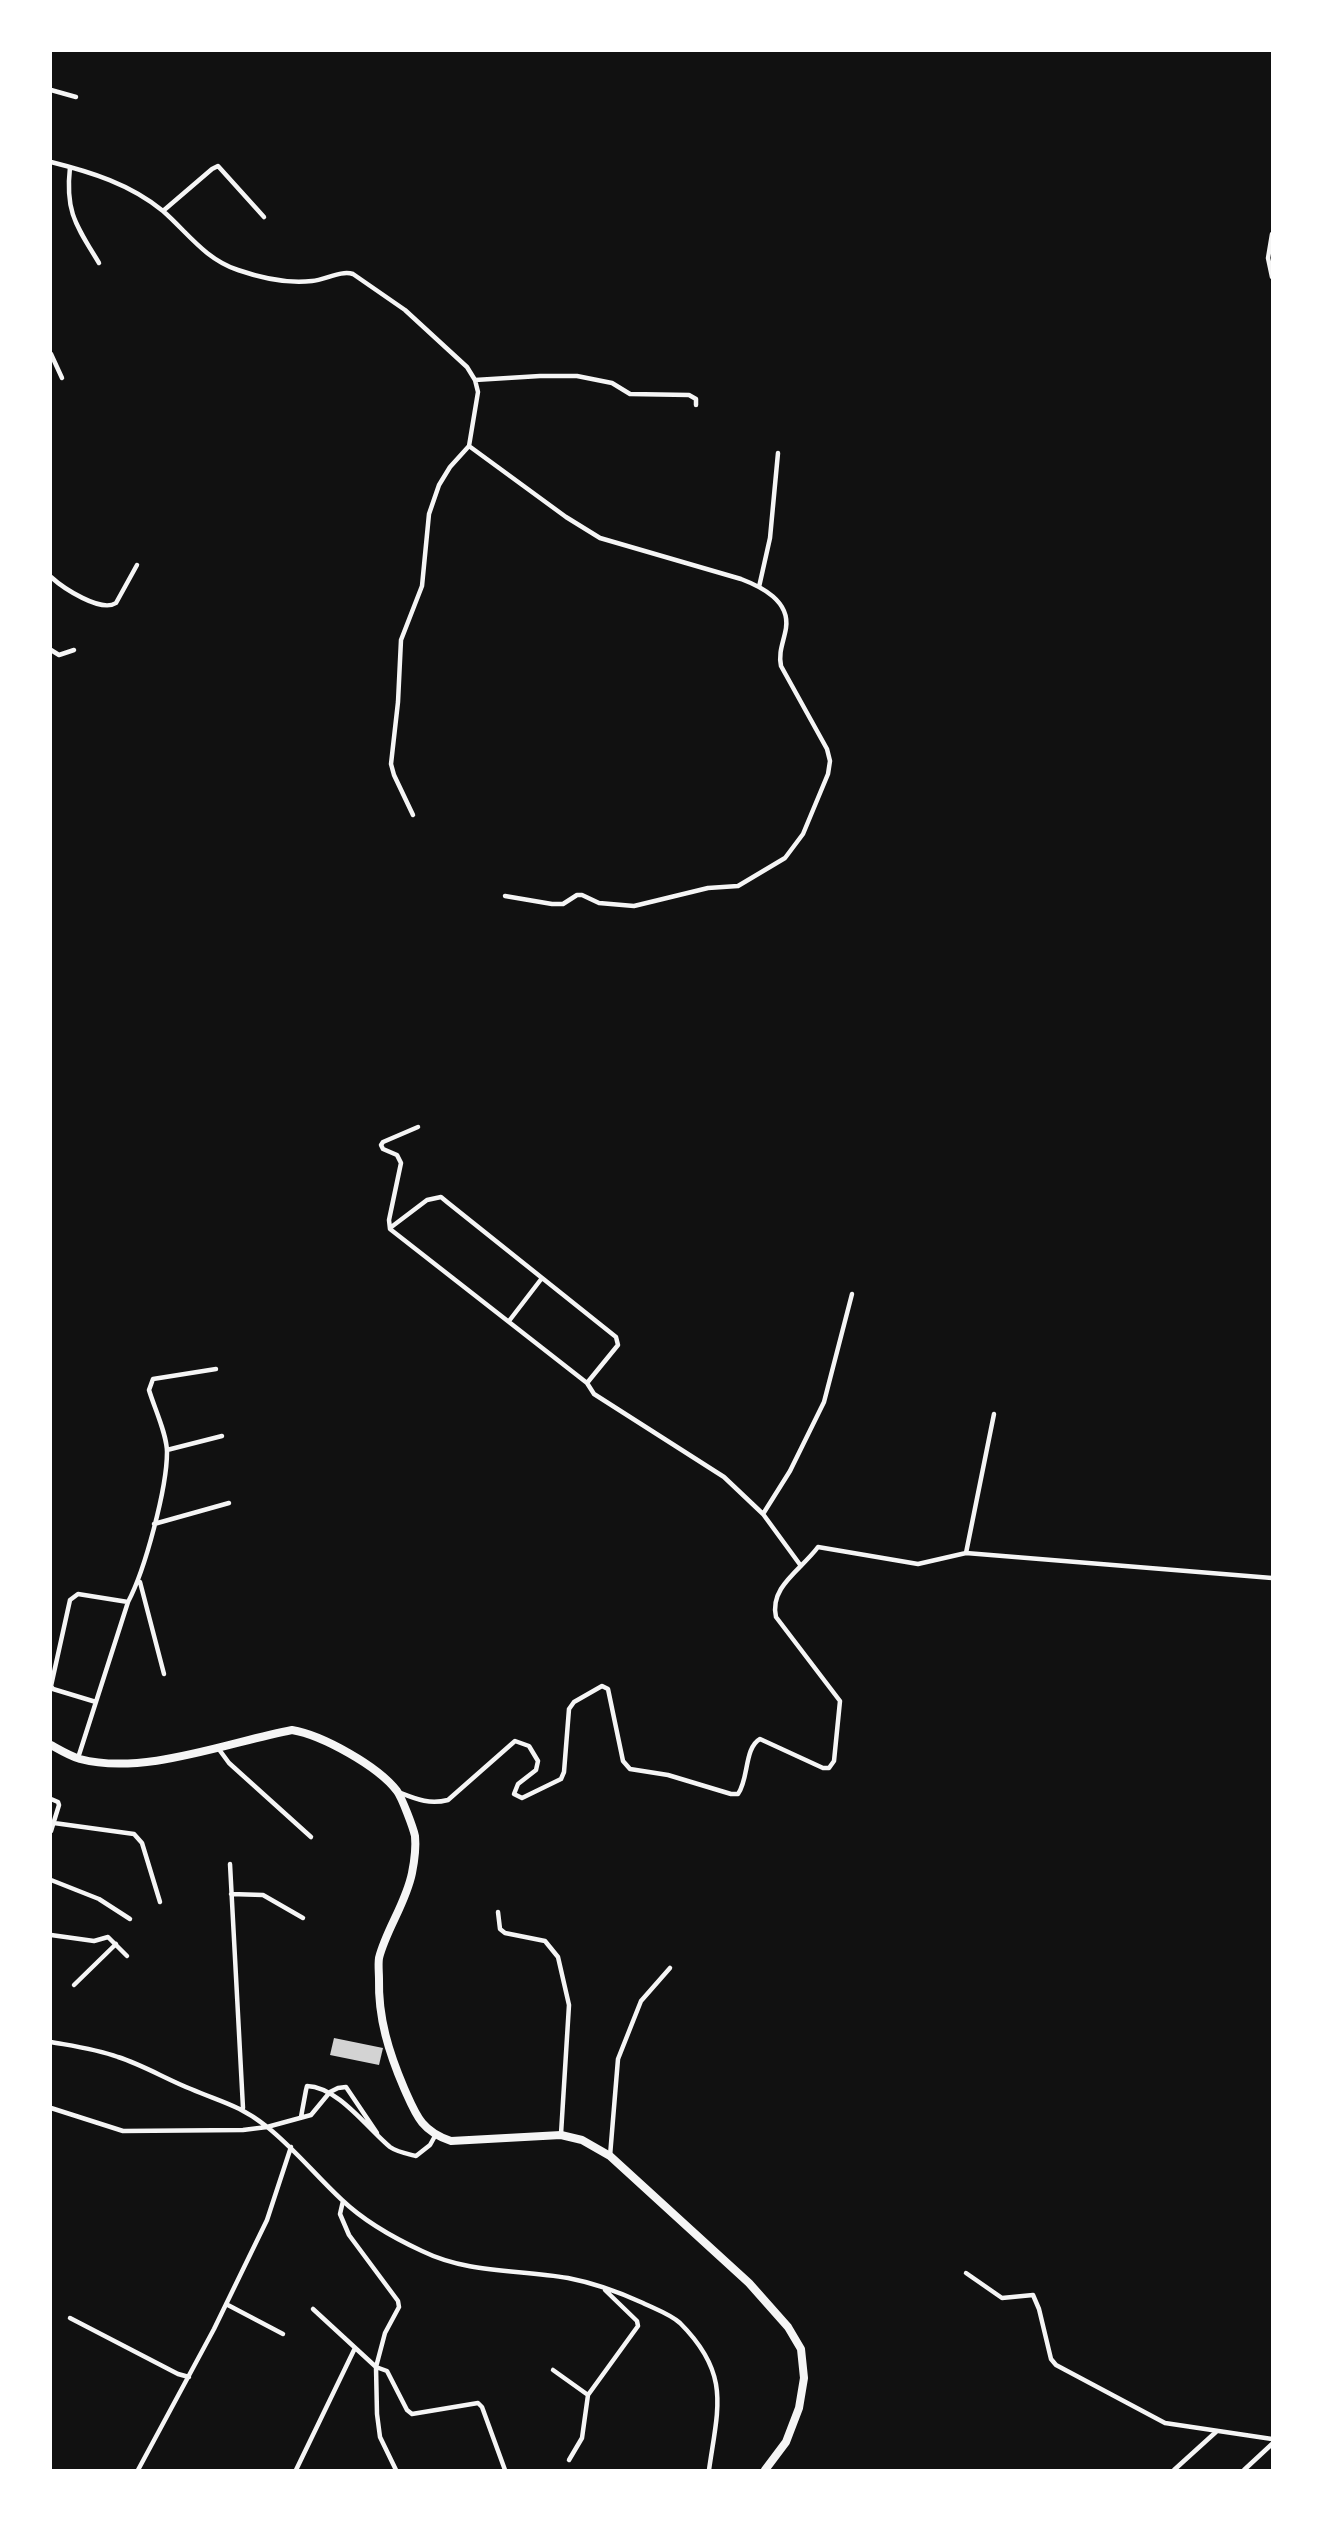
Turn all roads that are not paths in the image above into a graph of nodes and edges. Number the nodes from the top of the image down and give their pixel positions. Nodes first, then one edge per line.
1 (51, 90) edge
2 (76, 97) dead end
3 (51, 162) edge
4 (70, 167) junction
5 (163, 211) junction
6 (264, 217) dead end
7 (1272, 234) edge
8 (99, 263) dead end
9 (1272, 277) edge
10 (51, 354) edge
11 (62, 378) dead end
12 (475, 380) junction
13 (696, 405) dead end
14 (469, 446) junction
15 (778, 453) dead end
16 (137, 565) dead end
17 (51, 577) edge
18 (759, 587) junction
19 (51, 650) edge
20 (74, 650) dead end
21 (413, 815) dead end
22 (505, 896) dead end
23 (418, 1127) dead end
24 (390, 1229) junction
25 (542, 1278) junction
26 (852, 1294) dead end
27 (509, 1321) junction
28 (216, 1369) dead end
29 (587, 1383) junction
30 (994, 1413) dead end
31 (222, 1436) dead end
32 (167, 1450) junction
33 (229, 1503) dead end
34 (763, 1514) junction
35 (154, 1524) junction
36 (966, 1553) junction
37 (801, 1566) junction
38 (1272, 1578) edge
39 (139, 1581) junction
40 (128, 1602) junction
41 (164, 1674) dead end
42 (51, 1686) edge
43 (96, 1702) junction
44 (51, 1745) edge
45 (217, 1747) junction
46 (78, 1758) junction
47 (397, 1792) junction
48 (51, 1799) edge
49 (54, 1823) junction
50 (51, 1831) edge
51 (311, 1837) dead end
52 (230, 1864) dead end
53 (51, 1880) edge
54 (231, 1894) junction
55 (160, 1902) dead end
56 (498, 1912) dead end
57 (303, 1918) dead end
58 (130, 1919) dead end
59 (51, 1935) edge
60 (116, 1944) junction
61 (127, 1956) dead end
62 (670, 1968) dead end
63 (75, 1985) dead end
64 (51, 2042) edge
65 (330, 2092) junction
66 (51, 2108) edge
67 (243, 2108) junction
68 (301, 2117) junction
69 (267, 2127) junction
70 (377, 2133) junction
71 (561, 2135) junction
72 (435, 2136) junction
73 (291, 2147) junction
74 (610, 2156) junction
75 (343, 2201) junction
76 (966, 2273) dead end
77 (602, 2287) junction
78 (226, 2304) junction
79 (313, 2309) dead end
80 (69, 2318) dead end
81 (283, 2334) dead end
82 (355, 2348) junction
83 (376, 2367) junction
84 (554, 2370) dead end
85 (189, 2377) junction
86 (588, 2395) junction
87 (1217, 2431) junction
88 (1272, 2442) edge
89 (569, 2460) dead end
90 (138, 2470) edge
91 (296, 2470) edge
92 (396, 2470) edge
93 (505, 2470) edge
94 (709, 2470) edge
95 (765, 2470) edge
96 (1174, 2470) edge
97 (1244, 2470) edge

1 - 2 street
3 - 4 street
4 - 5 street
4 - 8 street
5 - 6 street
5 - 12 street
7 - 9 street
10 - 11 street
12 - 13 street
12 - 14 street
14 - 18 street
14 - 21 street
15 - 18 street
16 - 17 street
18 - 22 street
19 - 20 street
23 - 24 street
24 - 25 street
24 - 27 street
25 - 27 street
25 - 29 street
26 - 34 street
27 - 29 street
28 - 32 street
29 - 34 street
30 - 36 street
31 - 32 street
32 - 35 street
33 - 35 street
34 - 37 street
35 - 39 street
36 - 37 street
36 - 38 street
37 - 47 street
39 - 40 street
39 - 41 street
40 - 42 street
40 - 43 street
42 - 43 street
43 - 46 street
44 - 46 main road
45 - 46 main road
45 - 47 main road
45 - 51 street
47 - 72 main road
48 - 49 street
49 - 50 street
49 - 55 street
52 - 54 street
53 - 58 street
54 - 57 street
54 - 67 street
56 - 71 street
59 - 60 street
60 - 61 street
60 - 63 street
62 - 74 street
64 - 67 street
65 - 68 street
65 - 68 street
65 - 70 street
65 - 70 street
66 - 69 street
67 - 69 street
68 - 69 street
69 - 73 street
70 - 72 street
71 - 72 main road
71 - 74 main road
73 - 75 street
73 - 78 street
74 - 95 main road
75 - 77 street
75 - 83 street
76 - 87 street
77 - 86 street
77 - 94 street
78 - 81 street
78 - 85 street
79 - 82 street
80 - 85 street
82 - 83 street
82 - 91 street
83 - 92 street
83 - 93 street
84 - 86 street
85 - 90 street
86 - 89 street
87 - 88 street
87 - 96 street
88 - 97 street

